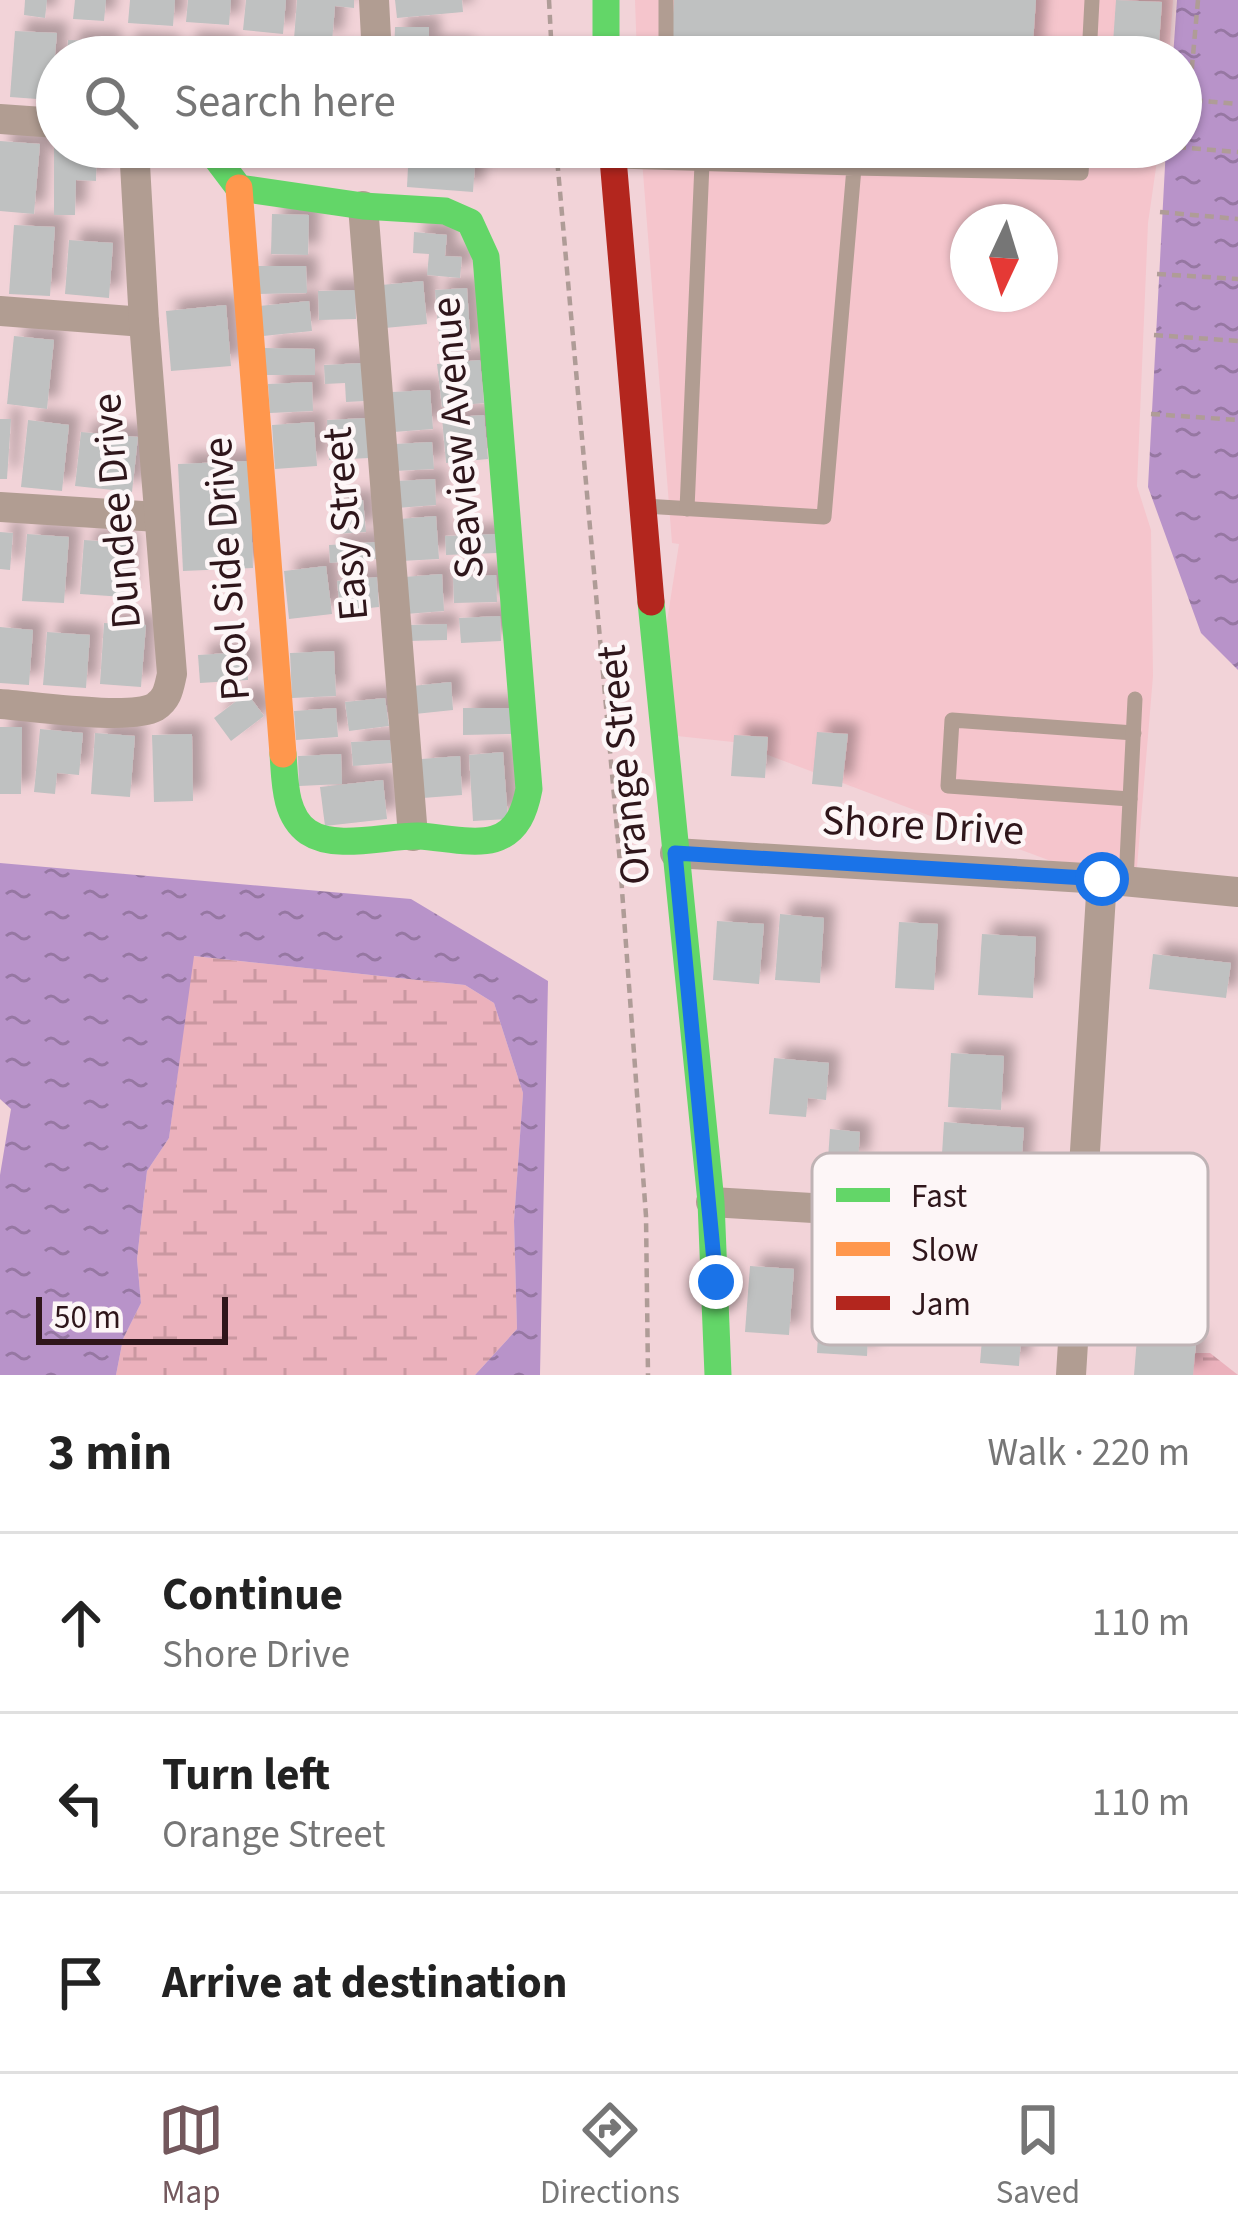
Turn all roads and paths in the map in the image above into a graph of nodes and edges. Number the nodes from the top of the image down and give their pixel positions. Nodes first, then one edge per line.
1 (374, 0) edge
2 (549, 0) edge
3 (606, 0) edge
4 (666, 0) edge
5 (1092, 0) edge
6 (1198, 0) edge
7 (376, 36) edge
8 (550, 36) edge
9 (606, 36) edge
10 (666, 36) edge
11 (1090, 36) edge
12 (1193, 36) edge
13 (1202, 101) edge
14 (1238, 104) edge
15 (0, 119) edge
16 (36, 122) edge
17 (1202, 149) edge
18 (1238, 152) edge
19 (135, 168) edge
20 (224, 168) edge
21 (558, 168) edge
22 (614, 168) edge
23 (702, 168) edge
24 (854, 168) joint
25 (1081, 168) edge
26 (239, 188) junction
27 (363, 206) junction
28 (1160, 212) dead end
29 (1238, 219) edge
30 (1157, 274) dead end
31 (1238, 279) edge
32 (0, 311) edge
33 (143, 322) junction
34 (1154, 335) dead end
35 (1238, 340) edge
36 (1151, 414) dead end
37 (1238, 420) edge
38 (641, 506) junction
39 (0, 507) edge
40 (687, 508) junction
41 (158, 517) junction
42 (1136, 699) dead end
43 (0, 704) edge
44 (1134, 733) junction
45 (1130, 799) junction
46 (413, 836) junction
47 (675, 853) junction
48 (1114, 880) junction
49 (1238, 892) edge
50 (1088, 1153) edge
51 (711, 1202) junction
52 (812, 1208) edge
53 (1073, 1345) edge
54 (649, 1375) edge
55 (718, 1375) edge
56 (1071, 1375) edge

1 - 7 street
2 - 8 path
3 - 9 street
4 - 10 lane
5 - 11 lane
6 - 12 path
13 - 14 path
15 - 16 street
17 - 18 path
19 - 33 street, Dundee Drive
20 - 26 street
21 - 54 path
22 - 38 street, Orange Street
23 - 40 lane
24 - 25 lane
24 - 40 lane
26 - 27 street, Seaview Avenue
26 - 46 street, Pool Side Drive
27 - 46 street, Easy Street
27 - 46 street, Seaview Avenue
28 - 29 path
30 - 31 path
32 - 33 street
33 - 41 street, Dundee Drive
34 - 35 path
36 - 37 path
38 - 40 lane
38 - 47 street, Orange Street
39 - 41 street
41 - 43 street, Dundee Drive
42 - 44 lane
44 - 45 lane
44 - 45 lane
45 - 48 lane
47 - 48 street, Shore Drive
47 - 51 street, Orange Street
48 - 49 street, Shore Drive
48 - 50 street
51 - 52 street
51 - 55 street, Orange Street
53 - 56 street

